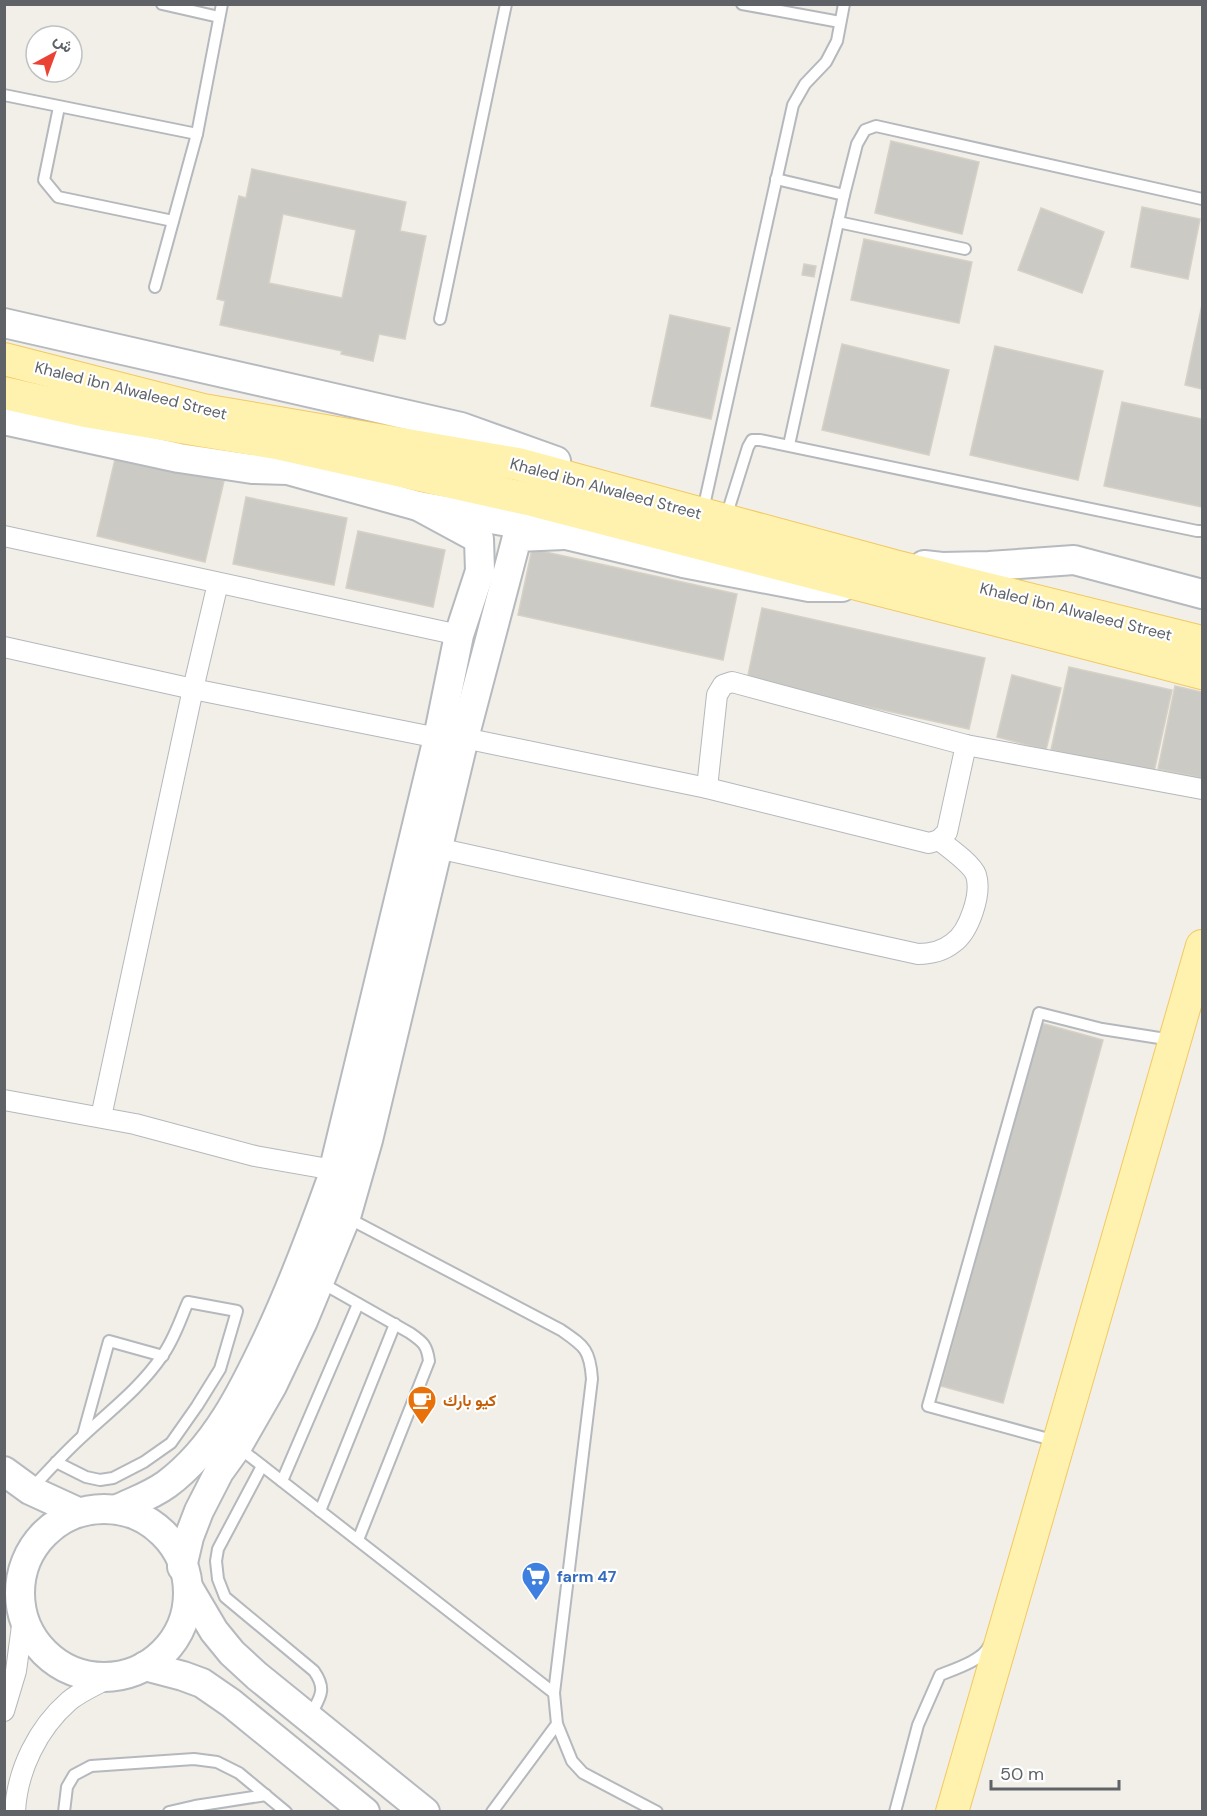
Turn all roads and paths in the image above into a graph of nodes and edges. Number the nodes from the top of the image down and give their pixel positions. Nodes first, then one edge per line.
1 (162, 4) edge
2 (222, 4) edge
3 (506, 4) edge
4 (742, 4) edge
5 (844, 4) edge
6 (219, 17) junction
7 (840, 22) junction
8 (4, 95) edge
9 (59, 107) junction
10 (197, 134) junction
11 (776, 179) junction
12 (844, 195) junction
13 (1203, 199) edge
14 (173, 221) junction
15 (838, 222) junction
16 (965, 249) dead end
17 (155, 287) dead end
18 (440, 319) dead end
19 (4, 323) edge
20 (4, 359) edge
21 (4, 393) edge
22 (4, 420) edge
23 (789, 445) junction
24 (418, 506) junction
25 (707, 515) junction
26 (1203, 531) edge
27 (4, 536) edge
28 (564, 536) junction
29 (894, 566) junction
30 (218, 583) junction
31 (867, 586) junction
32 (1203, 594) edge
33 (459, 635) junction
34 (1203, 642) edge
35 (4, 647) edge
36 (1203, 673) edge
37 (193, 689) junction
38 (451, 738) junction
39 (966, 745) junction
40 (707, 788) junction
41 (1203, 789) edge
42 (939, 840) junction
43 (438, 848) junction
44 (1203, 946) edge
45 (1175, 1041) junction
46 (4, 1100) edge
47 (101, 1118) junction
48 (334, 1170) junction
49 (346, 1217) junction
50 (320, 1282) junction
51 (358, 1304) junction
52 (395, 1324) junction
53 (163, 1356) junction
54 (83, 1436) junction
55 (1059, 1442) junction
56 (237, 1447) junction
57 (56, 1462) junction
58 (262, 1466) junction
59 (4, 1471) edge
60 (282, 1481) junction
61 (30, 1490) junction
62 (118, 1509) junction
63 (320, 1511) junction
64 (78, 1512) junction
65 (358, 1540) junction
66 (4, 1551) edge
67 (185, 1577) junction
68 (20, 1578) junction
69 (1013, 1600) junction
70 (23, 1618) junction
71 (145, 1666) junction
72 (110, 1677) junction
73 (554, 1693) junction
74 (4, 1712) edge
75 (309, 1718) junction
76 (557, 1724) junction
77 (266, 1795) junction
78 (198, 1809) edge
79 (15, 1812) edge
80 (64, 1812) edge
81 (169, 1812) edge
82 (286, 1812) edge
83 (365, 1812) edge
84 (425, 1812) edge
85 (492, 1812) edge
86 (657, 1812) edge
87 (894, 1812) edge
88 (952, 1812) edge

1 - 6 lane
2 - 6 lane
3 - 18 lane
4 - 7 lane
5 - 7 lane
6 - 10 lane
7 - 11 lane
8 - 9 lane
9 - 10 lane
9 - 14 lane
10 - 14 lane
11 - 12 lane
11 - 25 lane
12 - 13 lane
12 - 15 lane
14 - 17 lane
15 - 16 lane
15 - 23 lane
19 - 25 street
20 - 25 main road, Khaled ibn Alwaleed Street
21 - 31 main road, Khaled ibn Alwaleed Street
22 - 24 street
23 - 25 lane
23 - 26 lane
24 - 28 street
24 - 33 street
25 - 29 main road, Khaled ibn Alwaleed Street
27 - 30 street
28 - 31 street
28 - 38 street
29 - 32 street
29 - 34 main road, Khaled ibn Alwaleed Street
30 - 33 street
30 - 37 street
31 - 36 main road, Khaled ibn Alwaleed Street
33 - 38 street
35 - 37 street
37 - 38 street
37 - 47 street
38 - 40 street
38 - 43 street
38 - 48 street
39 - 40 street
39 - 41 street
39 - 42 street
40 - 42 street
42 - 43 street
43 - 49 street
44 - 45 main road
45 - 55 main road
45 - 55 lane
46 - 47 street
47 - 48 street
48 - 62 street
49 - 50 street
49 - 73 lane
50 - 51 lane
50 - 56 street
51 - 52 lane
51 - 60 lane
52 - 63 lane
52 - 65 lane
53 - 54 lane
53 - 54 lane
53 - 57 lane
54 - 57 lane
55 - 69 main road
56 - 58 lane
56 - 67 street
57 - 61 lane
58 - 60 lane
58 - 75 lane
59 - 61 street
60 - 63 lane
61 - 64 street
62 - 64 street
62 - 67 street
63 - 65 lane
64 - 68 street
65 - 73 lane
66 - 68 street
67 - 71 street
67 - 75 street
68 - 70 street
69 - 87 lane
69 - 88 main road
70 - 72 street
70 - 74 street
71 - 72 street
71 - 83 street
72 - 79 street
73 - 76 lane
75 - 84 street
76 - 85 lane
76 - 86 lane
77 - 78 lane
77 - 80 lane
77 - 82 lane
78 - 81 lane

